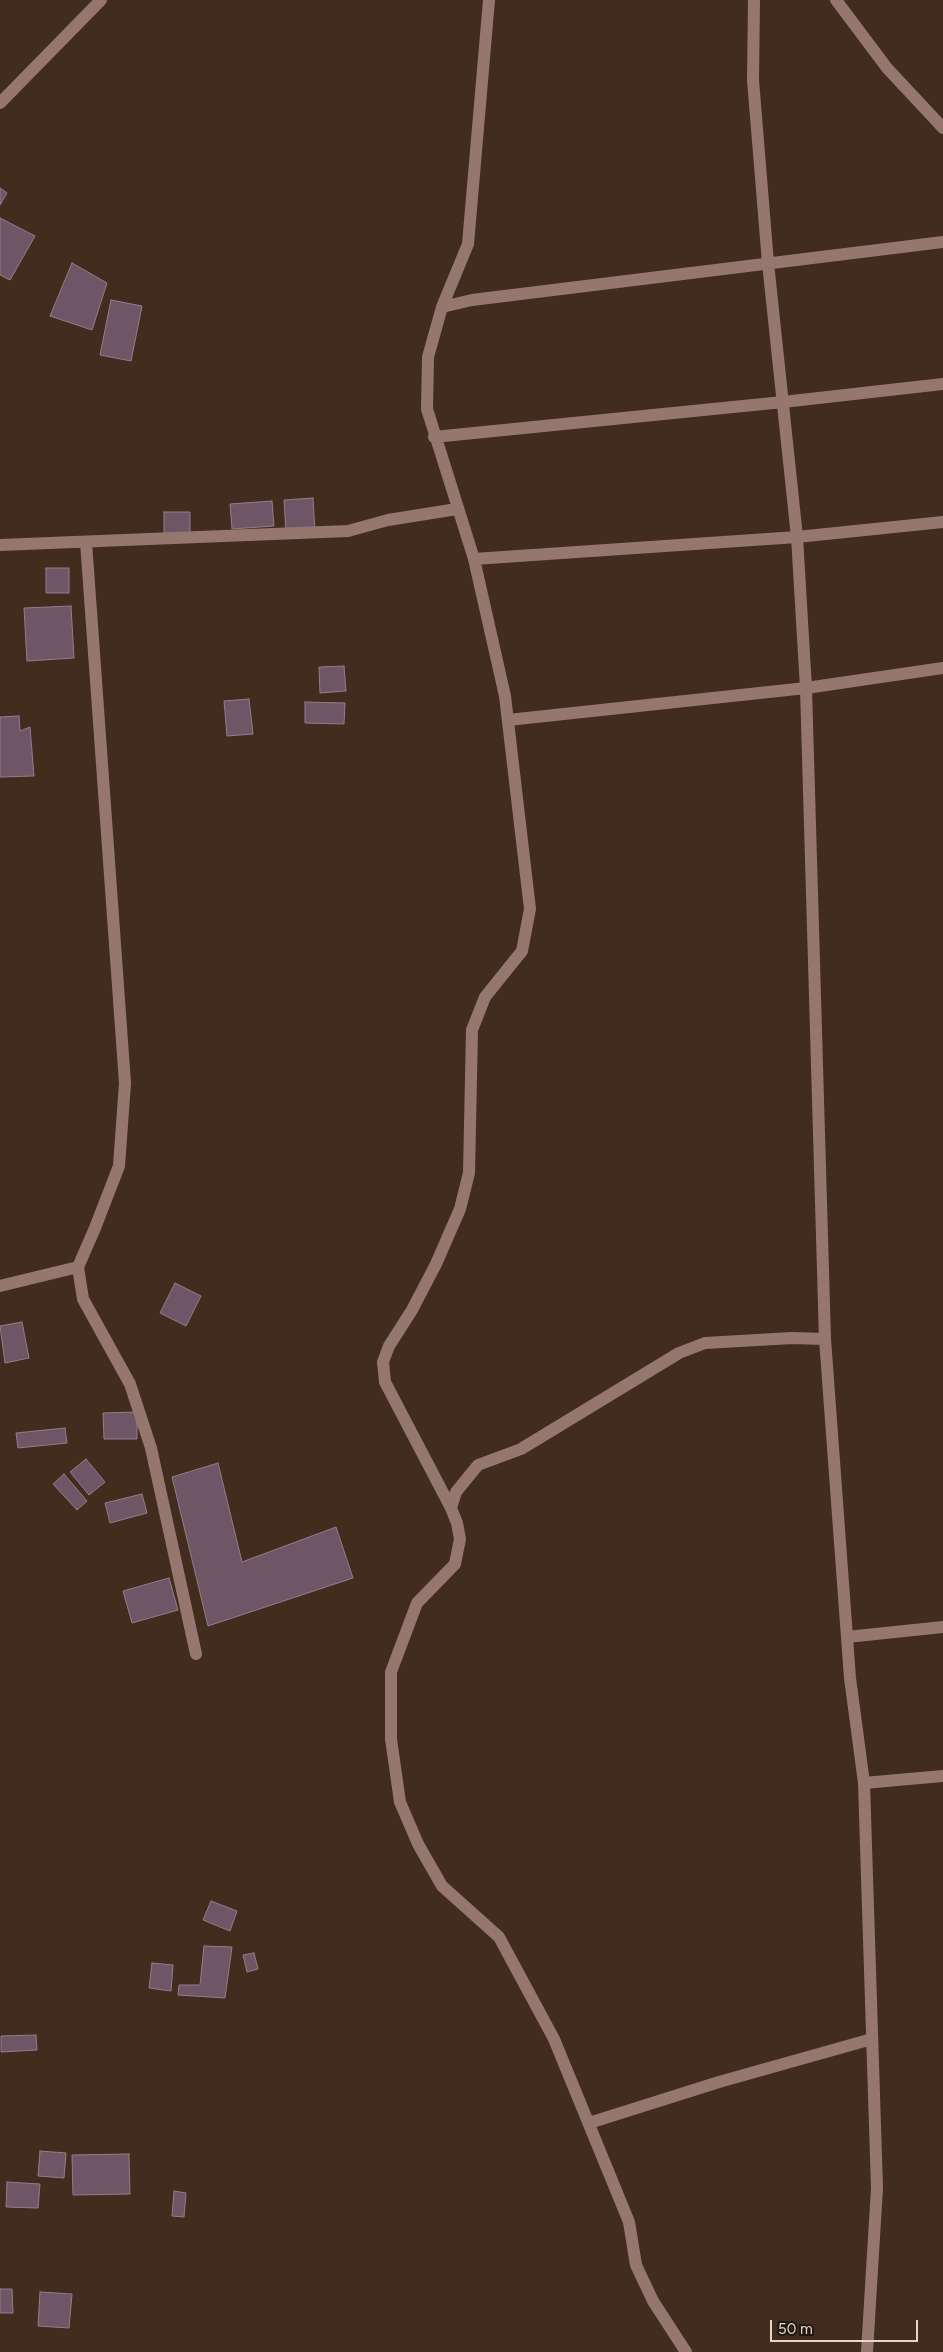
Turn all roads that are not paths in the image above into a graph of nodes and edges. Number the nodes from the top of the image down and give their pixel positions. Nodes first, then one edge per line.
1 (101, 0) edge
2 (489, 0) edge
3 (754, 0) edge
4 (836, 0) edge
5 (0, 102) edge
6 (943, 128) edge
7 (943, 242) edge
8 (768, 263) junction
9 (442, 307) junction
10 (943, 384) edge
11 (783, 402) junction
12 (434, 437) junction
13 (457, 509) junction
14 (943, 522) edge
15 (797, 537) junction
16 (86, 542) junction
17 (0, 545) edge
18 (474, 559) junction
19 (943, 668) edge
20 (806, 688) junction
21 (508, 720) junction
22 (78, 1267) junction
23 (0, 1286) edge
24 (825, 1339) junction
25 (451, 1508) junction
26 (943, 1627) edge
27 (847, 1637) junction
28 (196, 1654) dead end
29 (943, 1776) edge
30 (864, 1783) junction
31 (872, 2040) junction
32 (589, 2123) junction
33 (686, 2352) edge
34 (867, 2352) edge

1 - 5 street
2 - 9 street
3 - 8 street
4 - 6 street
7 - 8 street
8 - 9 street
8 - 11 street
9 - 12 street
10 - 11 street
11 - 12 street
11 - 15 street
12 - 13 street
13 - 16 street
13 - 18 street
14 - 15 street
15 - 18 street
15 - 20 street
16 - 17 street
16 - 22 street
18 - 21 street
19 - 20 street
20 - 21 street
20 - 24 street
21 - 25 street
22 - 23 street
22 - 28 street
24 - 25 street
24 - 27 street
25 - 32 street
26 - 27 street
27 - 30 street
29 - 30 street
30 - 31 street
31 - 32 street
31 - 34 street
32 - 33 street

